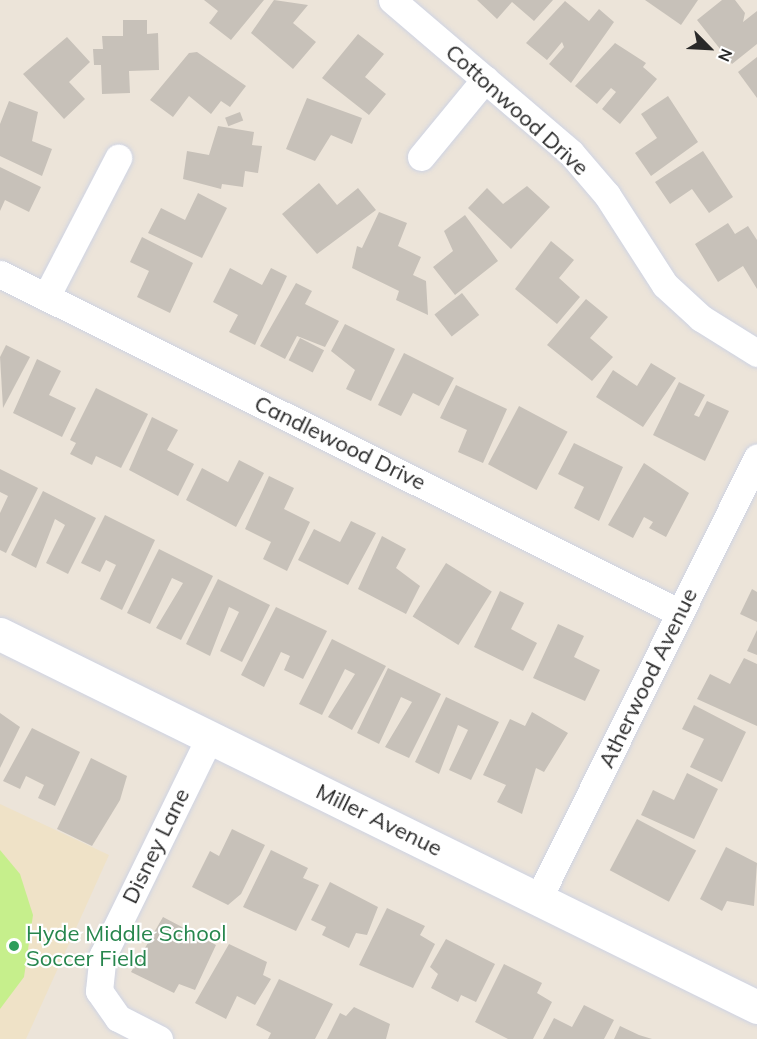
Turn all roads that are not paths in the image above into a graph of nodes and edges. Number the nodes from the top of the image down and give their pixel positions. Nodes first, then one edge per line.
1 (392, 0) edge
2 (485, 79) junction
3 (421, 157) dead end
4 (118, 158) dead end
5 (0, 274) edge
6 (46, 297) junction
7 (757, 353) edge
8 (757, 458) edge
9 (680, 613) junction
10 (0, 634) edge
11 (210, 737) junction
12 (538, 899) junction
13 (757, 1007) edge
14 (159, 1039) edge

1 - 2 street, Cottonwood Drive
2 - 3 street
2 - 7 street, Cottonwood Drive
4 - 6 street
5 - 6 street, Candlewood Drive
6 - 9 street, Candlewood Drive
8 - 9 street, Atherwood Avenue
9 - 12 street, Atherwood Avenue
10 - 11 main road, Miller Avenue
11 - 12 main road, Miller Avenue
11 - 14 street, Disney Lane
12 - 13 main road, Miller Avenue

